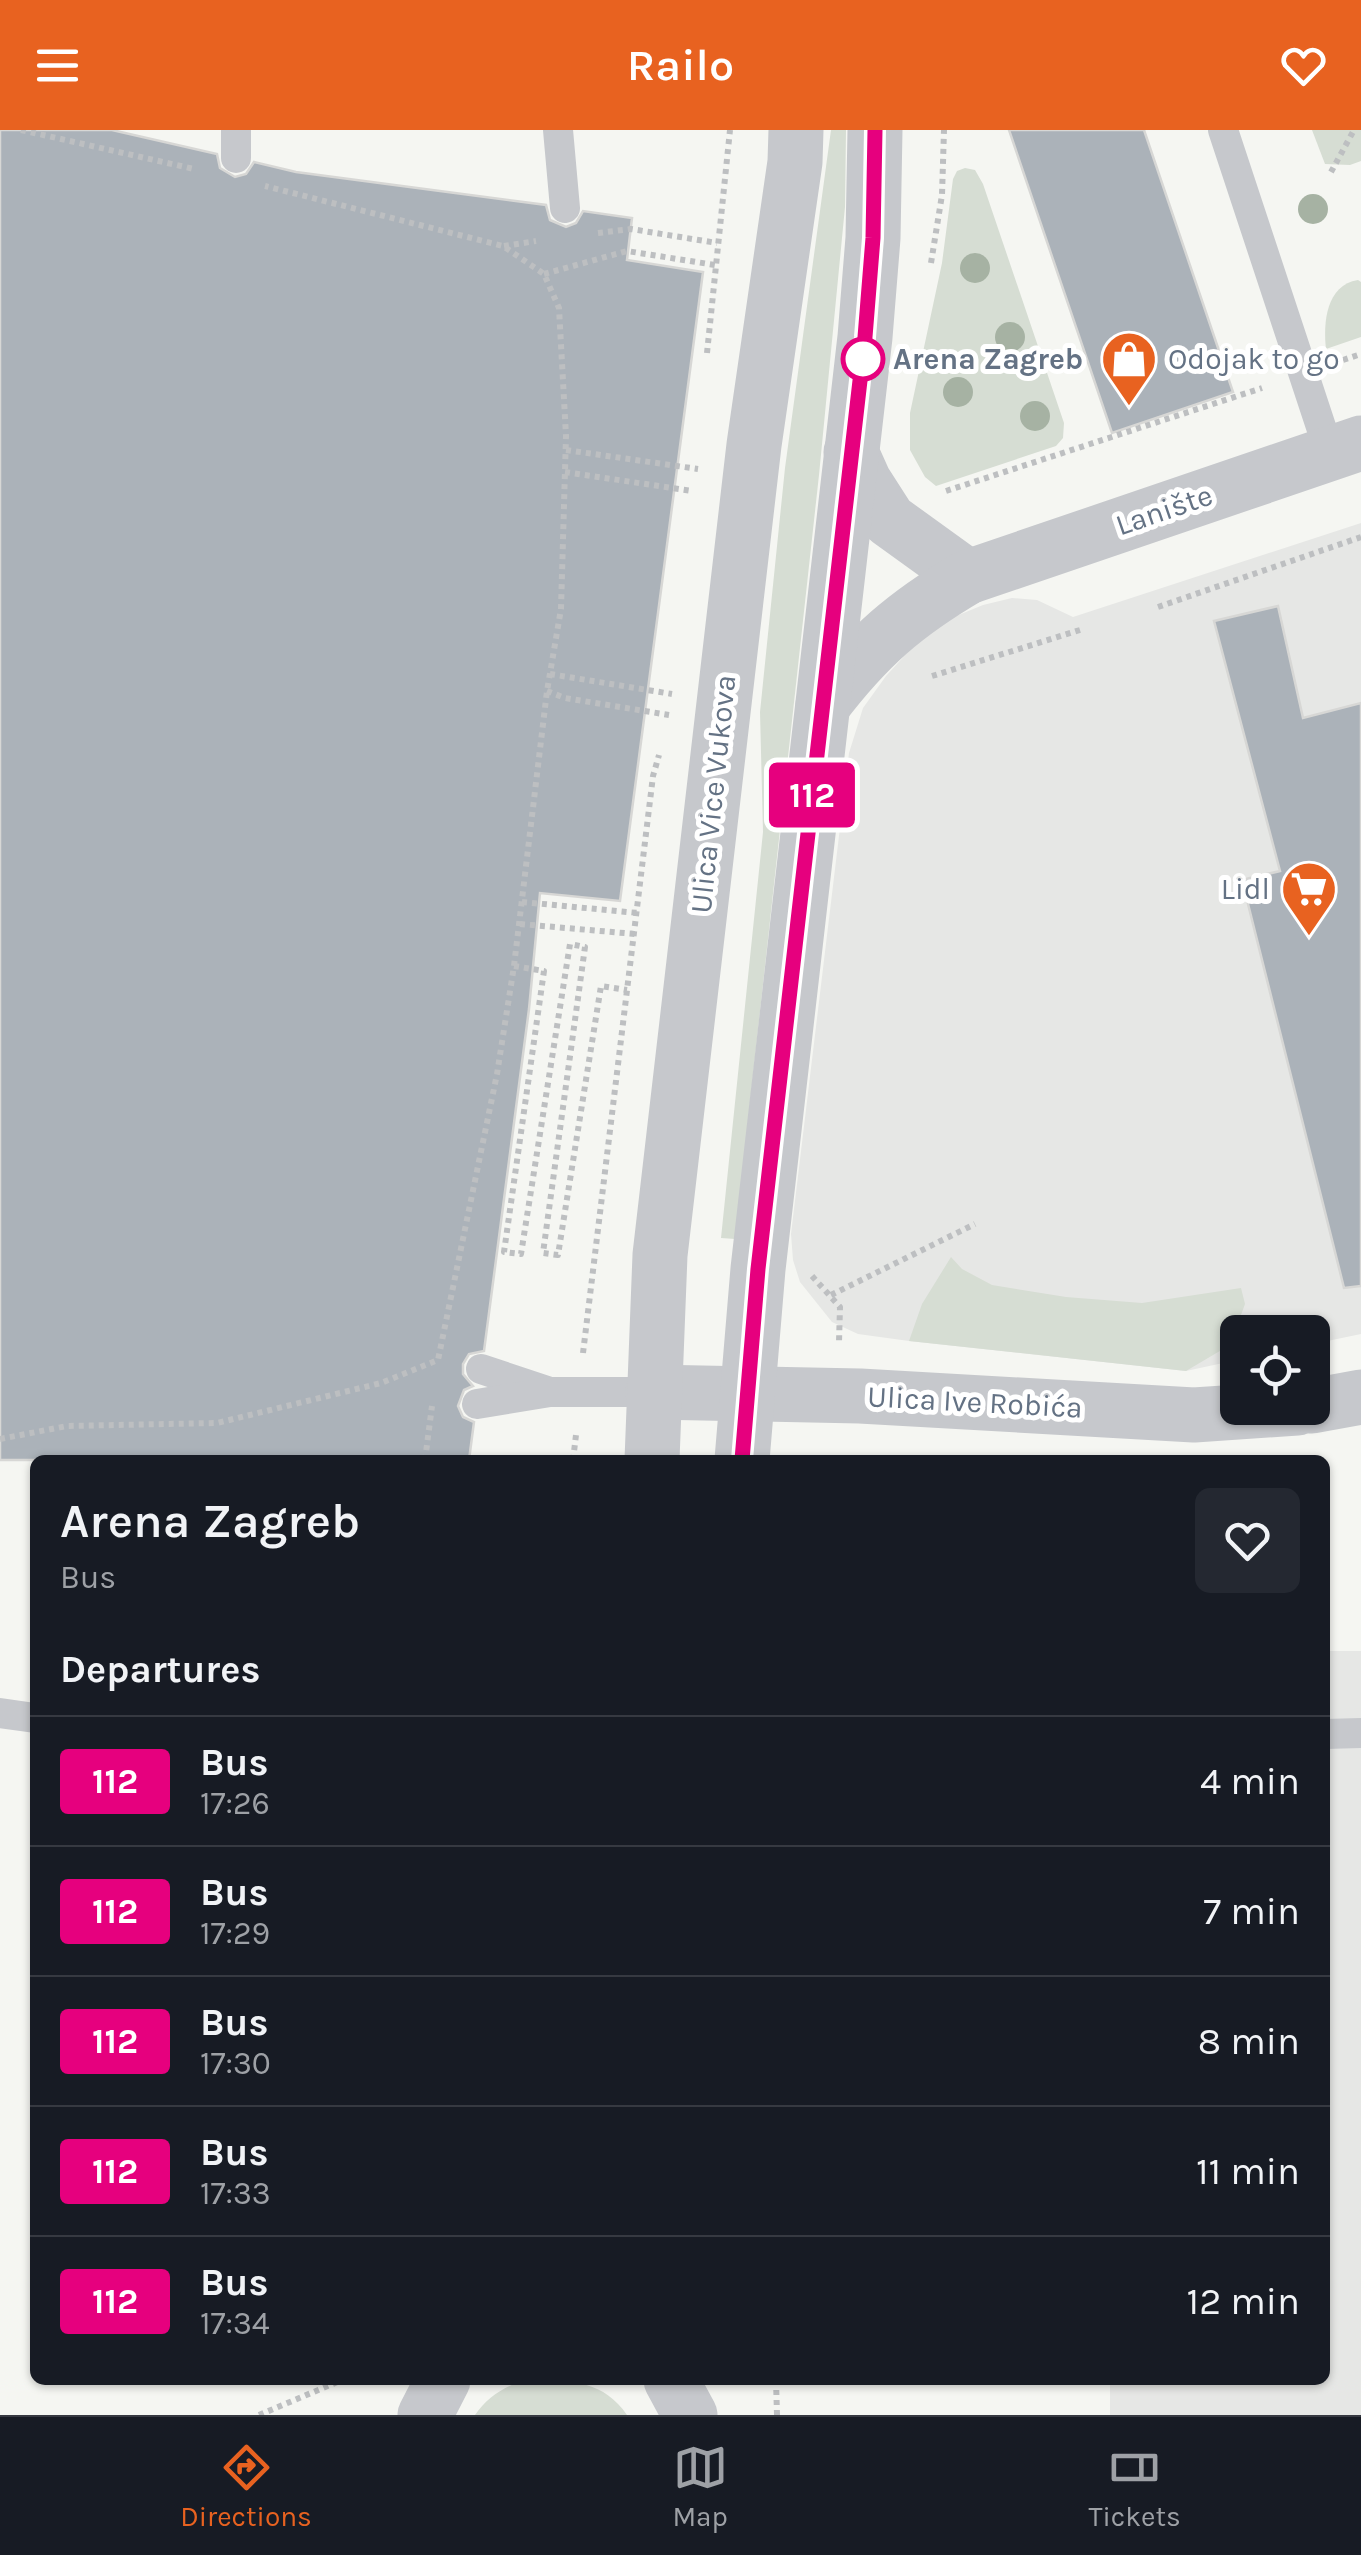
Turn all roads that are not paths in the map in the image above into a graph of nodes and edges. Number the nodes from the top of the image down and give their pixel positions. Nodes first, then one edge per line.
1 (558, 130) edge
2 (796, 130) edge
3 (875, 130) edge
4 (1223, 130) edge
5 (565, 208) dead end
6 (1345, 448) edge
7 (851, 452) junction
8 (968, 577) junction
9 (823, 705) junction
10 (482, 1369) dead end
11 (550, 1392) junction
12 (653, 1392) junction
13 (746, 1393) junction
14 (1361, 1398) edge
15 (1330, 1403) edge
16 (476, 1404) dead end
17 (1220, 1413) edge
18 (652, 1455) edge
19 (742, 1455) edge
20 (0, 1713) edge
21 (30, 1717) edge
22 (1361, 1733) edge
23 (1330, 1734) edge
24 (674, 2385) edge
25 (690, 2415) edge

1 - 5 lane
2 - 12 street, Ulica Vice Vukova
3 - 7 street
4 - 6 lane
6 - 8 street, Lanište
7 - 8 street
7 - 9 street
8 - 9 street, Lanište
9 - 13 street
10 - 11 lane
11 - 12 lane
11 - 16 lane
12 - 13 street, Ulica Ive Robića
12 - 18 street, Ulica Vice Vukova
13 - 17 street, Ulica Ive Robića
13 - 19 street
14 - 15 street
20 - 21 lane
22 - 23 lane
24 - 25 street

